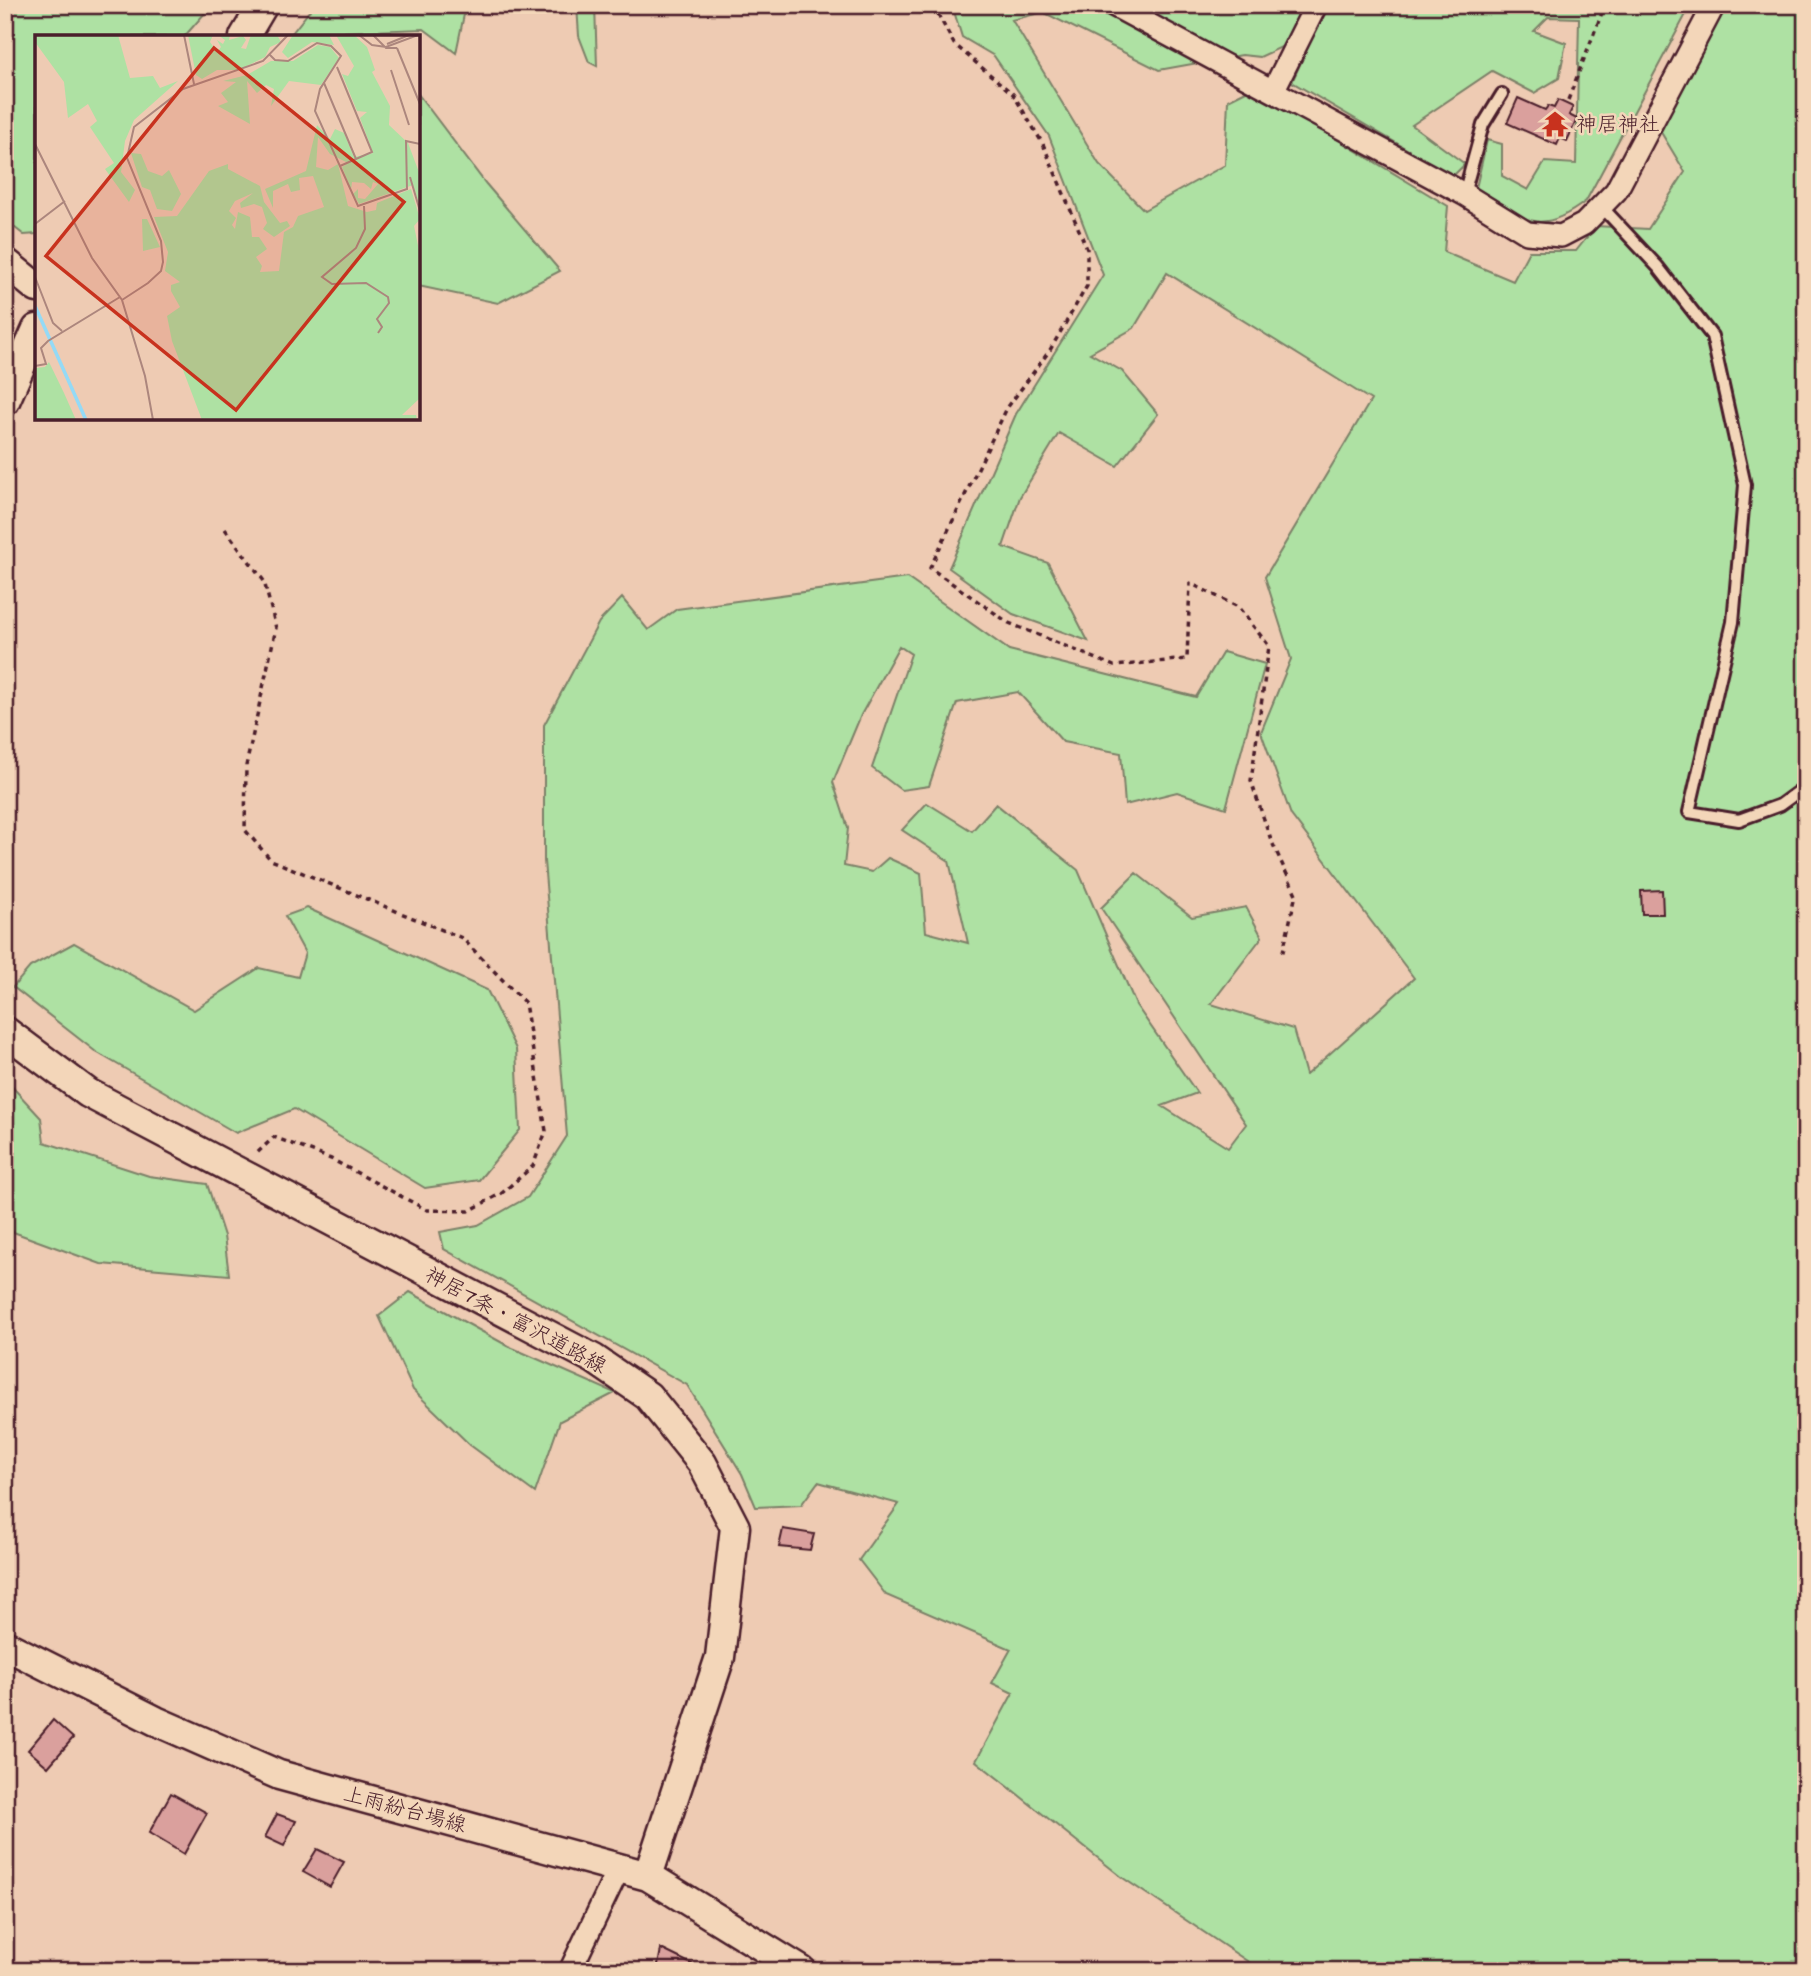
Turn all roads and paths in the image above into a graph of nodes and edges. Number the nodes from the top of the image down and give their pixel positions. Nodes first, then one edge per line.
1 (263, 5) edge
2 (933, 5) edge
3 (1113, 5) edge
4 (1316, 5) edge
5 (1605, 5) edge
6 (1714, 5) edge
7 (245, 35) edge
8 (1273, 91) junction
9 (1502, 94) dead end
10 (1568, 100) dead end
11 (1464, 194) junction
12 (1601, 206) junction
13 (5, 262) edge
14 (35, 286) edge
15 (35, 334) edge
16 (5, 401) edge
17 (225, 529) dead end
18 (1806, 786) edge
19 (1282, 956) dead end
20 (5, 1031) edge
21 (236, 1173) junction
22 (5, 1645) edge
23 (619, 1868) junction
24 (648, 1876) junction
25 (570, 1971) edge
26 (802, 1971) edge

1 - 7 street
2 - 19 path
3 - 8 street
4 - 8 street
5 - 10 path
6 - 12 street
8 - 11 street
9 - 11 lane
11 - 12 street
12 - 18 lane
13 - 14 street
15 - 16 street
17 - 21 path
20 - 21 street, 神居7条・富沢道路線
21 - 24 street, 神居7条・富沢道路線
22 - 23 street, 上雨紛台場線
23 - 24 street, 上雨紛台場線
23 - 25 street
24 - 26 street, 上雨紛台場線

